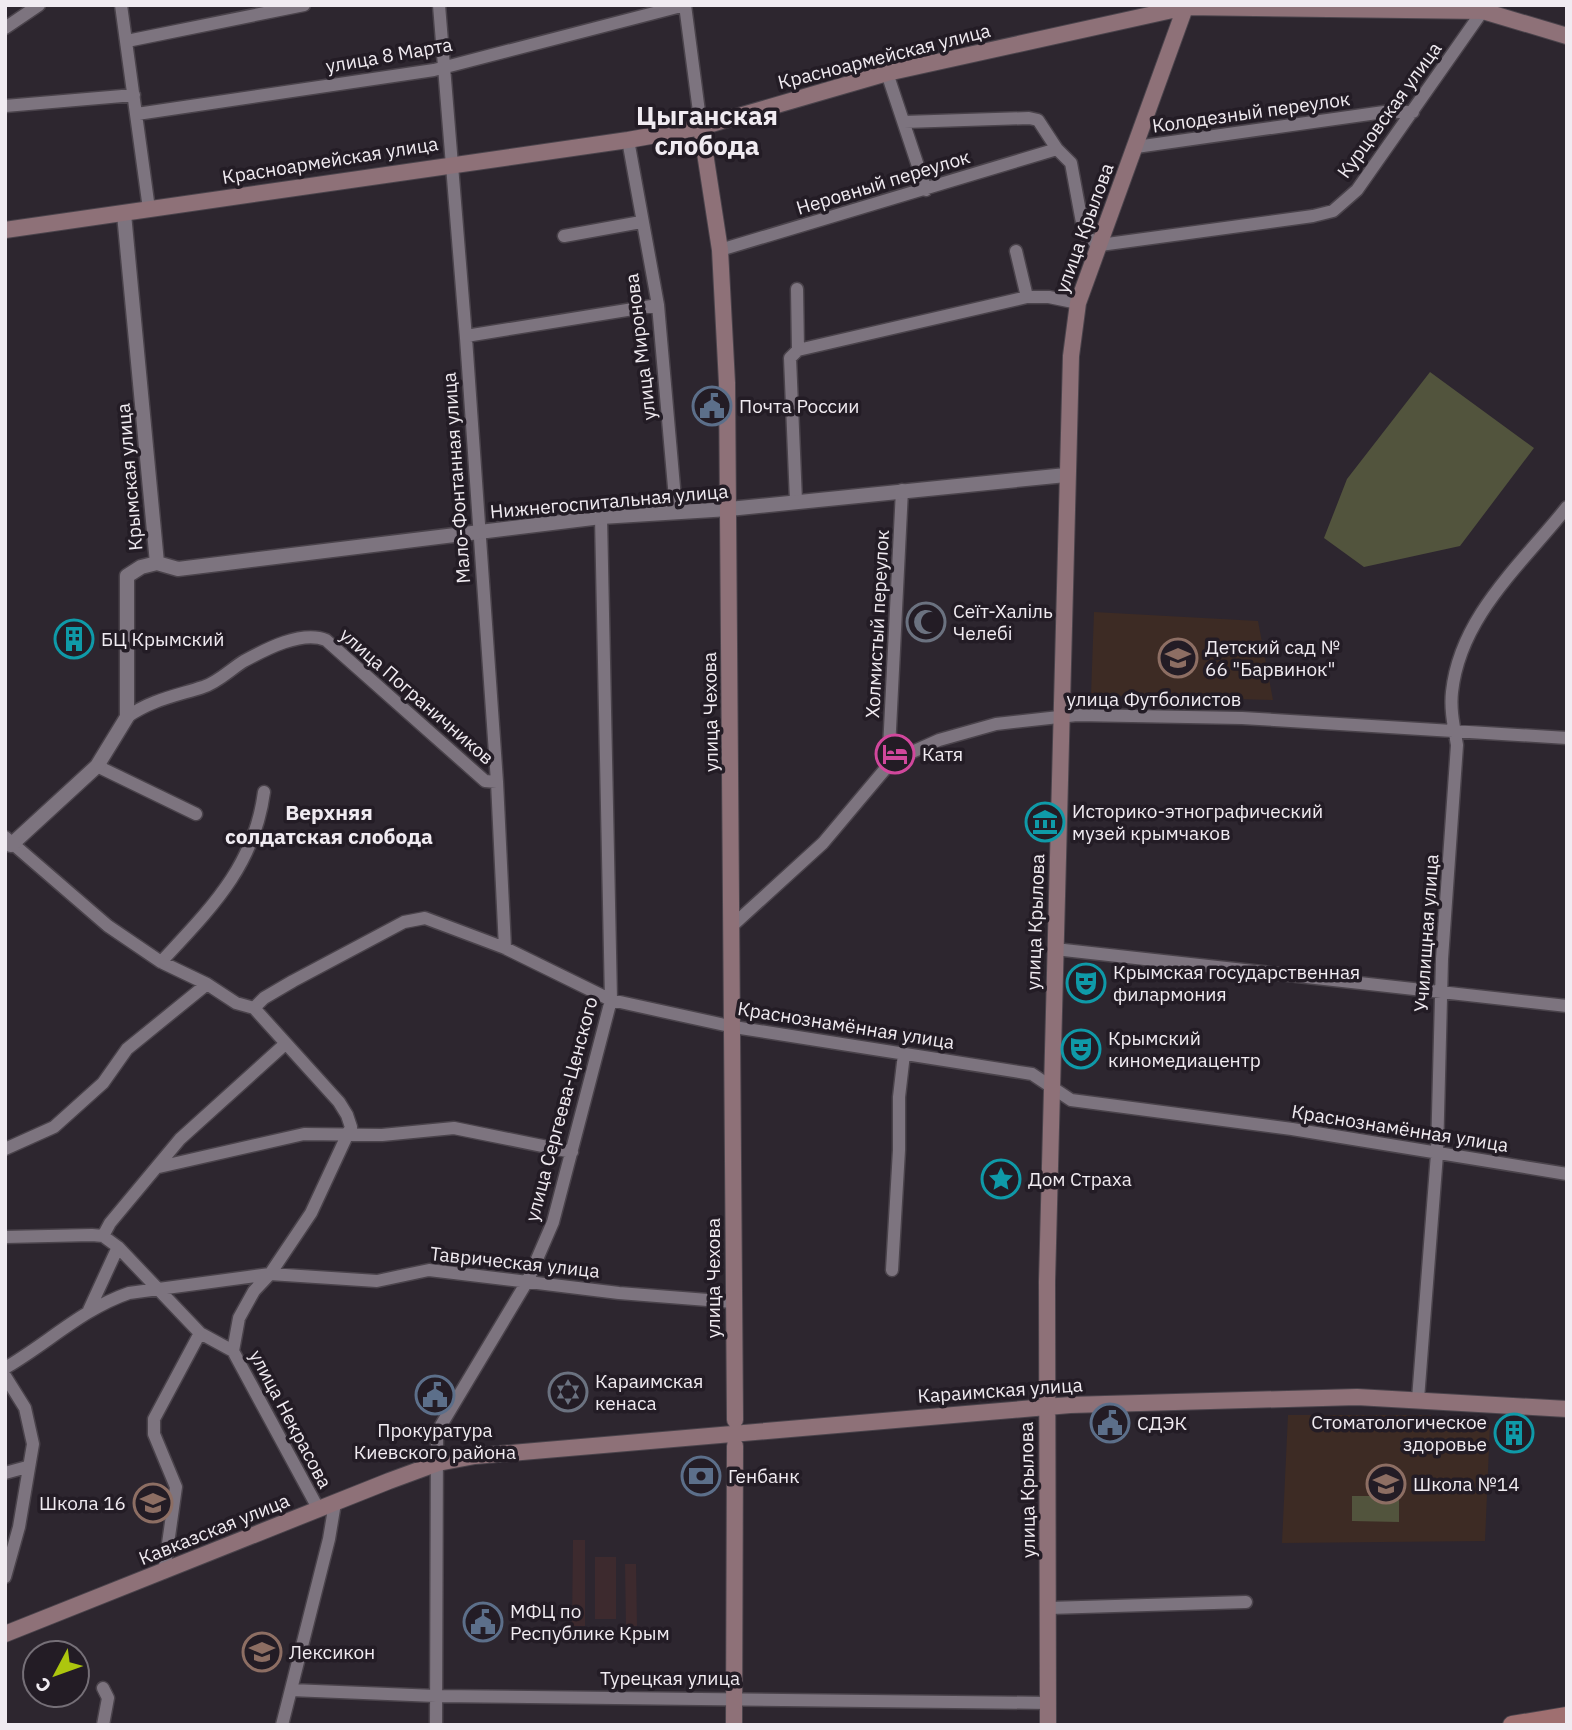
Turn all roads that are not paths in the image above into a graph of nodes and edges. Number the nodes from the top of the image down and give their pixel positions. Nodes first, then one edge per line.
1 (39, 5) edge
2 (121, 5) edge
3 (304, 5) edge
4 (439, 5) edge
5 (685, 5) edge
6 (1186, 6) edge
7 (1484, 8) edge
8 (5, 28) edge
9 (1567, 36) edge
10 (127, 41) junction
11 (445, 66) junction
12 (887, 73) junction
13 (134, 95) junction
14 (5, 106) edge
15 (1413, 112) junction
16 (137, 114) junction
17 (904, 122) junction
18 (701, 127) junction
19 (628, 140) junction
20 (1136, 147) junction
21 (1057, 149) junction
22 (452, 164) junction
23 (926, 190) junction
24 (149, 209) junction
25 (124, 214) junction
26 (641, 222) junction
27 (5, 230) edge
28 (564, 236) dead end
29 (1100, 245) junction
30 (720, 250) junction
31 (1016, 251) dead end
32 (797, 289) dead end
33 (1027, 297) junction
34 (1078, 303) junction
35 (658, 305) junction
36 (466, 336) junction
37 (798, 350) junction
38 (1066, 475) junction
39 (902, 490) junction
40 (796, 501) junction
41 (1567, 507) edge
42 (729, 509) junction
43 (676, 510) junction
44 (601, 517) junction
45 (479, 532) junction
46 (157, 563) junction
47 (127, 717) junction
48 (1060, 718) junction
49 (1455, 731) junction
50 (1567, 738) edge
51 (892, 761) junction
52 (97, 766) junction
53 (497, 782) junction
54 (264, 792) dead end
55 (196, 814) dead end
56 (7, 843) edge
57 (733, 925) junction
58 (505, 948) junction
59 (1055, 950) junction
60 (161, 962) junction
61 (206, 984) junction
62 (1441, 994) junction
63 (611, 1000) junction
64 (1567, 1006) edge
65 (254, 1008) junction
66 (734, 1027) junction
67 (284, 1045) junction
68 (904, 1054) junction
69 (1052, 1088) junction
70 (348, 1136) junction
71 (5, 1149) edge
72 (572, 1152) junction
73 (1437, 1154) junction
74 (159, 1167) junction
75 (1567, 1174) edge
76 (103, 1236) junction
77 (5, 1237) edge
78 (118, 1247) junction
79 (892, 1270) dead end
80 (270, 1274) junction
81 (528, 1280) junction
82 (158, 1290) junction
83 (733, 1302) junction
84 (89, 1310) junction
85 (200, 1333) junction
86 (233, 1351) junction
87 (5, 1368) edge
88 (5, 1376) edge
89 (1418, 1399) junction
90 (1047, 1407) junction
91 (1567, 1409) edge
92 (735, 1420) dead end
93 (735, 1446) dead end
94 (438, 1463) junction
95 (27, 1467) junction
96 (5, 1473) edge
97 (335, 1503) junction
98 (318, 1510) junction
99 (164, 1572) junction
100 (5, 1577) edge
101 (1246, 1602) dead end
102 (1049, 1608) junction
103 (5, 1634) edge
104 (103, 1688) dead end
105 (291, 1690) junction
106 (436, 1696) junction
107 (733, 1697) junction
108 (1049, 1703) junction
109 (1567, 1717) edge
110 (103, 1725) edge
111 (282, 1725) edge
112 (436, 1725) edge
113 (734, 1725) edge
114 (1048, 1725) edge
115 (1512, 1725) edge

1 - 8 street
2 - 10 street
3 - 10 street
4 - 11 street, Мало-Фонтанная улица
5 - 11 street, улица 8 Марта
5 - 18 street, улица Чехова
6 - 7 main road, Красноармейская улица
6 - 12 main road, Красноармейская улица
6 - 20 main road, улица Крылова
7 - 9 main road, Красноармейская улица
7 - 15 street, Курцовская улица
10 - 13 street
11 - 16 street, улица 8 Марта
11 - 22 street, Мало-Фонтанная улица
12 - 17 street
12 - 18 main road, Красноармейская улица
13 - 14 street
13 - 16 street
15 - 20 street, Колодезный переулок
15 - 29 street, Курцовская улица
16 - 24 street
17 - 21 street
17 - 23 street
18 - 19 main road, Красноармейская улица
18 - 30 main road, улица Чехова
19 - 22 main road, Красноармейская улица
19 - 26 street, улица Миронова
20 - 29 main road, улица Крылова
21 - 23 street, Неровный переулок
21 - 29 street
22 - 24 main road, Красноармейская улица
22 - 36 street, Мало-Фонтанная улица
23 - 30 street, Неровный переулок
24 - 25 main road, Красноармейская улица
25 - 27 main road, Красноармейская улица
25 - 46 street, Крымская улица
26 - 28 street
26 - 35 street, улица Миронова
29 - 34 main road, улица Крылова
30 - 42 main road, улица Чехова
31 - 33 street
32 - 37 street
33 - 34 street
33 - 37 street
34 - 38 main road, улица Крылова
35 - 36 street
35 - 43 street, улица Миронова
36 - 45 street, Мало-Фонтанная улица
37 - 40 street
38 - 39 street, Нижнегоспитальная улица
38 - 48 main road, улица Крылова
39 - 40 street, Нижнегоспитальная улица
39 - 51 street, Холмистый переулок
40 - 42 street, Нижнегоспитальная улица
41 - 49 street, Училищная улица
42 - 43 street, Нижнегоспитальная улица
42 - 57 main road, улица Чехова
43 - 44 street, Нижнегоспитальная улица
44 - 45 street, Нижнегоспитальная улица
44 - 63 street, улица Сергеева-Ценского
45 - 46 street, Нижнегоспитальная улица
45 - 53 street, Мало-Фонтанная улица
46 - 47 street, Крымская улица
47 - 52 street, улица Пограничников
47 - 53 street, улица Пограничников
48 - 49 street, улица Футболистов
48 - 51 street, улица Футболистов
48 - 59 main road, улица Крылова
49 - 50 street, улица Футболистов
49 - 62 street, Училищная улица
51 - 57 street, улица Футболистов
52 - 55 street
52 - 56 street, улица Пограничников
53 - 58 street, Мало-Фонтанная улица
54 - 60 street
56 - 60 street
57 - 66 main road, улица Чехова
58 - 63 street, Краснознамённая улица
58 - 65 street, Краснознамённая улица
59 - 62 street
59 - 69 main road, улица Крылова
60 - 61 street
61 - 65 street
61 - 71 street
62 - 64 street
62 - 73 street, Училищная улица
63 - 66 street, Краснознамённая улица
63 - 72 street, улица Сергеева-Ценского
65 - 67 street
66 - 68 street, Краснознамённая улица
66 - 83 main road, улица Чехова
67 - 70 street
67 - 74 street
68 - 69 street, Краснознамённая улица
68 - 79 street
69 - 73 street, Краснознамённая улица
69 - 90 main road, улица Крылова
70 - 72 street
70 - 74 street
70 - 80 street
72 - 81 street, улица Сергеева-Ценского
73 - 75 street, Краснознамённая улица
73 - 89 street, Училищная улица
74 - 76 street
76 - 77 street
76 - 78 street, улица Некрасова
78 - 82 street, улица Некрасова
78 - 84 street
80 - 81 street, Таврическая улица
80 - 82 street, Таврическая улица
80 - 86 street
81 - 83 street, Таврическая улица
81 - 94 street, улица Сергеева-Ценского
82 - 84 street, Таврическая улица
82 - 85 street, улица Некрасова
83 - 92 main road, улица Чехова
84 - 87 street, Таврическая улица
85 - 86 street, улица Некрасова
85 - 99 street
86 - 98 street, улица Некрасова
88 - 95 street
89 - 90 main road, Караимская улица
89 - 91 main road, Караимская улица
90 - 94 main road, Караимская улица
90 - 102 main road, улица Крылова
93 - 107 main road
94 - 97 main road, Кавказская улица
94 - 106 street, улица Сергеева-Ценского
95 - 96 street
95 - 100 street
97 - 98 main road, Кавказская улица
97 - 105 street, улица Некрасова
98 - 99 main road, Кавказская улица
99 - 103 main road, Кавказская улица
101 - 102 street
102 - 108 main road, улица Крылова
104 - 110 street
105 - 106 street, Турецкая улица
105 - 111 street, улица Некрасова
106 - 107 street, Турецкая улица
106 - 112 street, улица Сергеева-Ценского
107 - 108 street, Турецкая улица
107 - 113 main road
108 - 114 main road, улица Крылова
109 - 115 main road

